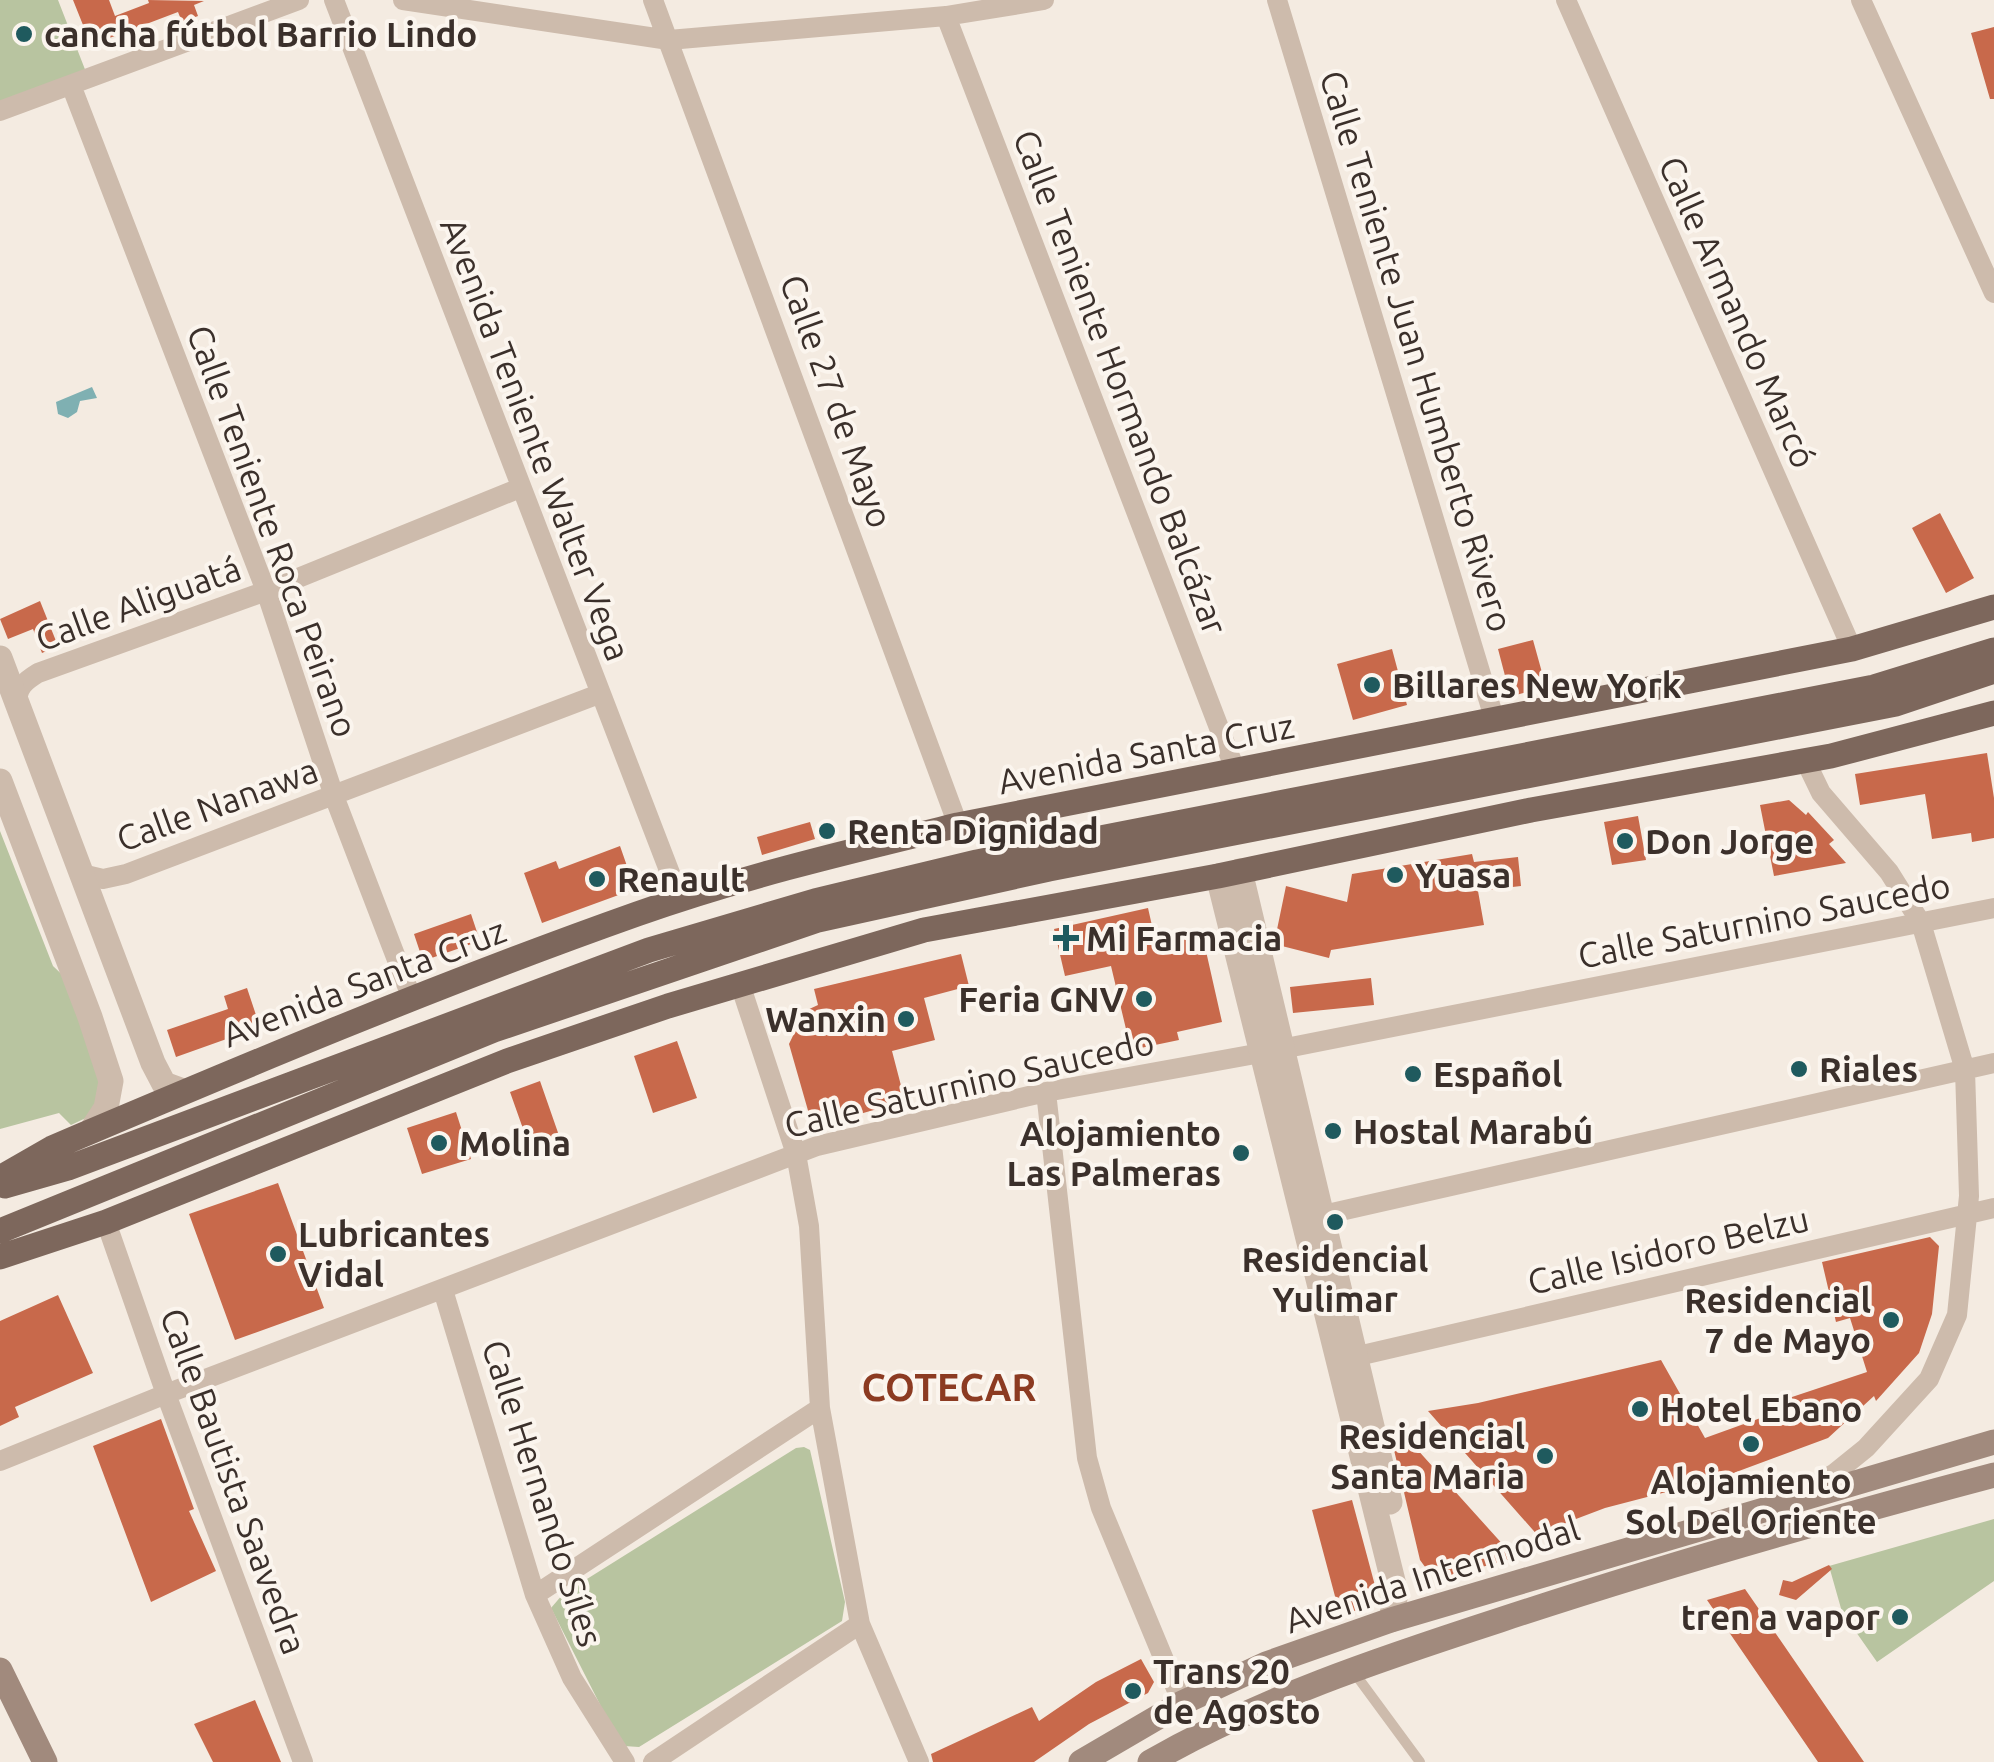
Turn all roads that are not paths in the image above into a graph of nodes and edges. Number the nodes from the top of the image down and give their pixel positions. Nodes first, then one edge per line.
1 (299, 0) edge
2 (334, 0) edge
3 (404, 0) edge
4 (653, 0) edge
5 (1044, 0) edge
6 (1277, 0) edge
7 (1566, 0) edge
8 (1861, 0) edge
9 (998, 4) edge
10 (946, 16) junction
11 (669, 40) junction
12 (71, 85) junction
13 (0, 111) edge
14 (1994, 293) edge
15 (520, 488) junction
16 (266, 591) junction
17 (1994, 607) edge
18 (1852, 649) junction
19 (1994, 650) edge
20 (0, 658) edge
21 (1994, 672) edge
22 (599, 694) junction
23 (17, 704) junction
24 (1990, 716) edge
25 (1494, 721) junction
26 (1805, 760) junction
27 (1236, 772) junction
28 (0, 781) edge
29 (334, 796) junction
30 (958, 824) junction
31 (82, 874) junction
32 (1229, 874) junction
33 (680, 899) junction
34 (1994, 908) edge
35 (1922, 923) junction
36 (740, 984) junction
37 (412, 999) junction
38 (129, 1002) junction
39 (503, 1006) junction
40 (90, 1016) junction
41 (1272, 1051) junction
42 (507, 1061) junction
43 (1994, 1063) edge
44 (1965, 1070) junction
45 (382, 1075) junction
46 (183, 1091) junction
47 (1046, 1092) junction
48 (91, 1131) junction
49 (796, 1154) junction
50 (0, 1178) edge
51 (0, 1188) edge
52 (1994, 1208) edge
53 (1967, 1214) junction
54 (1323, 1215) junction
55 (106, 1222) junction
56 (0, 1231) edge
57 (0, 1257) edge
58 (442, 1290) junction
59 (1358, 1356) junction
60 (166, 1394) junction
61 (820, 1408) junction
62 (1994, 1442) edge
63 (0, 1461) edge
64 (1994, 1475) edge
65 (1782, 1504) junction
66 (535, 1595) junction
67 (1424, 1609) junction
68 (1390, 1620) junction
69 (860, 1624) junction
70 (0, 1670) edge
71 (1353, 1670) junction
72 (1182, 1703) junction
73 (45, 1762) edge
74 (303, 1762) edge
75 (625, 1762) edge
76 (653, 1762) edge
77 (919, 1762) edge
78 (1080, 1762) edge
79 (1150, 1762) edge
80 (1420, 1762) edge

1 - 12 street
2 - 15 street, Avenida Teniente Walter Vega
3 - 11 street
4 - 11 street, Calle 27 de Mayo
5 - 9 street
6 - 25 street, Calle Teniente Juan Humberto Rivero
7 - 18 street, Calle Armando Marcó
8 - 14 street
9 - 10 street
10 - 11 street
10 - 27 street, Calle Teniente Hormando Balcázar
11 - 30 street, Calle 27 de Mayo
12 - 13 street
12 - 16 street, Calle Teniente Roca Peirano
15 - 16 street, Calle Aliguatá
15 - 22 street, Avenida Teniente Walter Vega
16 - 23 street, Calle Aliguatá
16 - 29 street, Calle Teniente Roca Peirano
17 - 18 main road, Avenida Santa Cruz
18 - 25 main road, Avenida Santa Cruz
19 - 39 main road, Avenida Santa Cruz
20 - 23 street
21 - 45 main road
22 - 29 street, Calle Nanawa
22 - 33 street, Avenida Teniente Walter Vega
23 - 31 street
24 - 26 main road
25 - 27 main road, Avenida Santa Cruz
26 - 32 main road
26 - 35 street
27 - 30 main road, Avenida Santa Cruz
28 - 40 street
29 - 31 street, Calle Nanawa
29 - 37 street, Calle Teniente Roca Peirano
30 - 33 main road, Avenida Santa Cruz
31 - 38 street
32 - 36 main road
32 - 41 street
33 - 37 main road, Avenida Santa Cruz
34 - 35 street, Calle Saturnino Saucedo
35 - 41 street, Calle Saturnino Saucedo
35 - 44 street
36 - 42 main road
36 - 49 street
37 - 39 main road
37 - 46 main road, Avenida Santa Cruz
38 - 40 street
38 - 46 street
39 - 51 main road, Avenida Santa Cruz
40 - 48 street
41 - 47 street, Calle Saturnino Saucedo
41 - 54 street
41 - 68 street
42 - 45 main road
42 - 55 main road
43 - 44 street
44 - 53 street
44 - 54 street
45 - 56 main road
46 - 48 main road, Avenida Santa Cruz
47 - 49 street, Calle Saturnino Saucedo
47 - 72 street
48 - 50 main road, Avenida Santa Cruz
49 - 58 street, Calle Saturnino Saucedo
49 - 61 street
52 - 53 street, Calle Isidoro Belzu
53 - 59 street, Calle Isidoro Belzu
53 - 65 street
54 - 59 street
55 - 57 main road
55 - 60 street, Calle Bautista Saavedra
58 - 60 street, Calle Saturnino Saucedo
58 - 66 street, Calle Hernando Síles
59 - 67 street
60 - 63 street, Calle Saturnino Saucedo
60 - 74 street, Calle Bautista Saavedra
61 - 66 street
61 - 69 street
62 - 65 main road, Avenida Intermodal
64 - 71 main road, Avenida Intermodal
65 - 67 main road, Avenida Intermodal
66 - 75 street, Calle Hernando Síles
67 - 68 main road, Avenida Intermodal
68 - 72 main road, Avenida Intermodal
69 - 76 street
69 - 77 street
70 - 73 main road
71 - 79 main road, Avenida Intermodal
71 - 80 lane
72 - 78 main road, Avenida Intermodal

